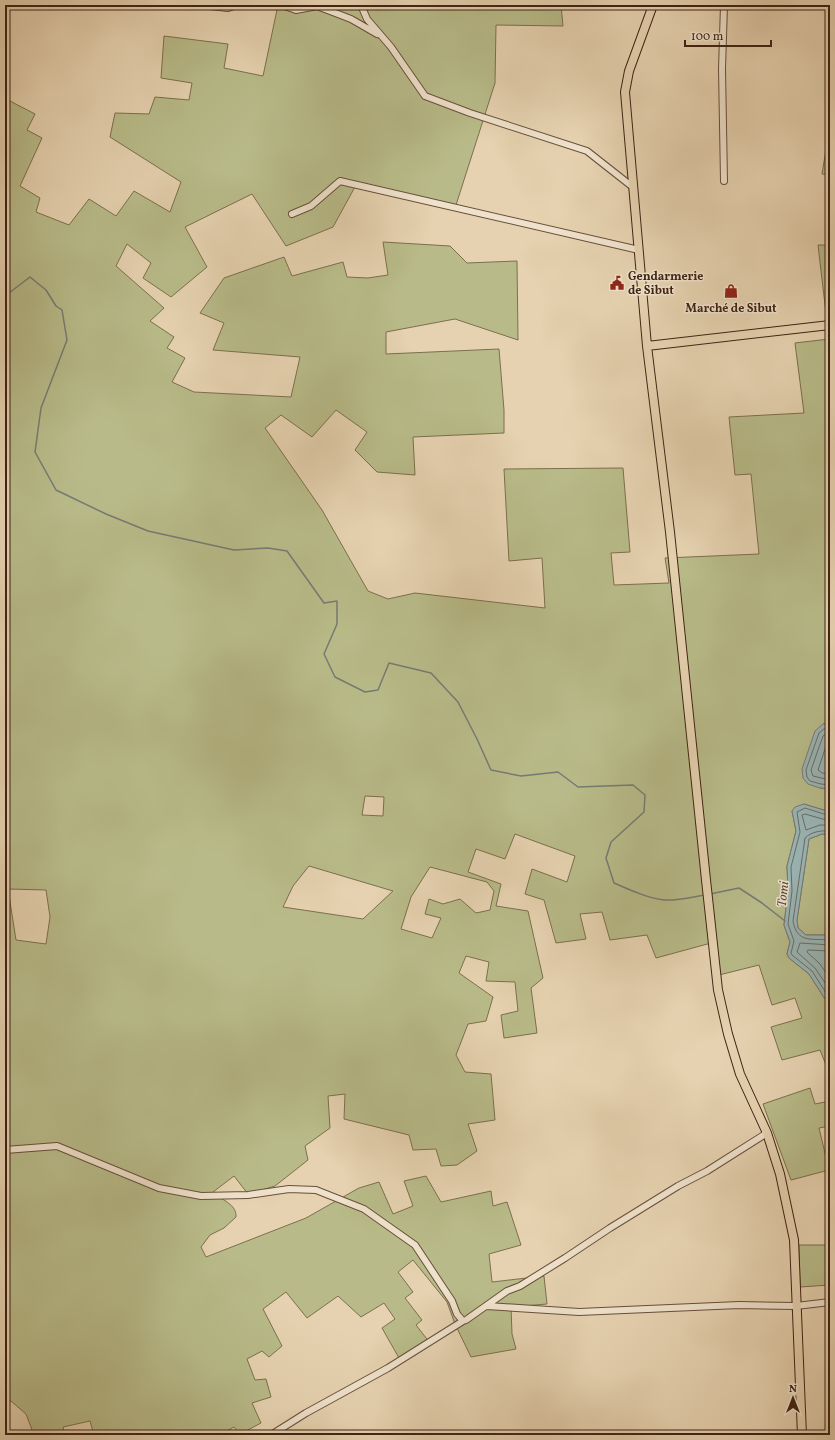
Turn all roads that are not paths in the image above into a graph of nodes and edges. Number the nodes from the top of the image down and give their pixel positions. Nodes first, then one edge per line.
1 (201, 5) edge
2 (237, 5) edge
3 (282, 5) edge
4 (362, 5) edge
5 (653, 5) edge
6 (724, 5) edge
7 (390, 47) junction
8 (724, 181) dead end
9 (634, 188) junction
10 (292, 214) dead end
11 (638, 250) junction
12 (830, 325) edge
13 (647, 346) junction
14 (767, 1133) junction
15 (5, 1150) edge
16 (830, 1302) edge
17 (487, 1306) junction
18 (796, 1306) junction
19 (463, 1320) junction
20 (271, 1435) edge
21 (802, 1435) edge

1 - 2 street
3 - 7 street
4 - 7 street
5 - 9 main road
6 - 8 street
7 - 9 street
9 - 11 main road
10 - 11 street
11 - 13 main road
12 - 13 main road
13 - 14 main road
14 - 17 street
14 - 18 main road
15 - 19 street
16 - 18 street
17 - 18 street
17 - 19 street
18 - 21 main road
19 - 20 street

